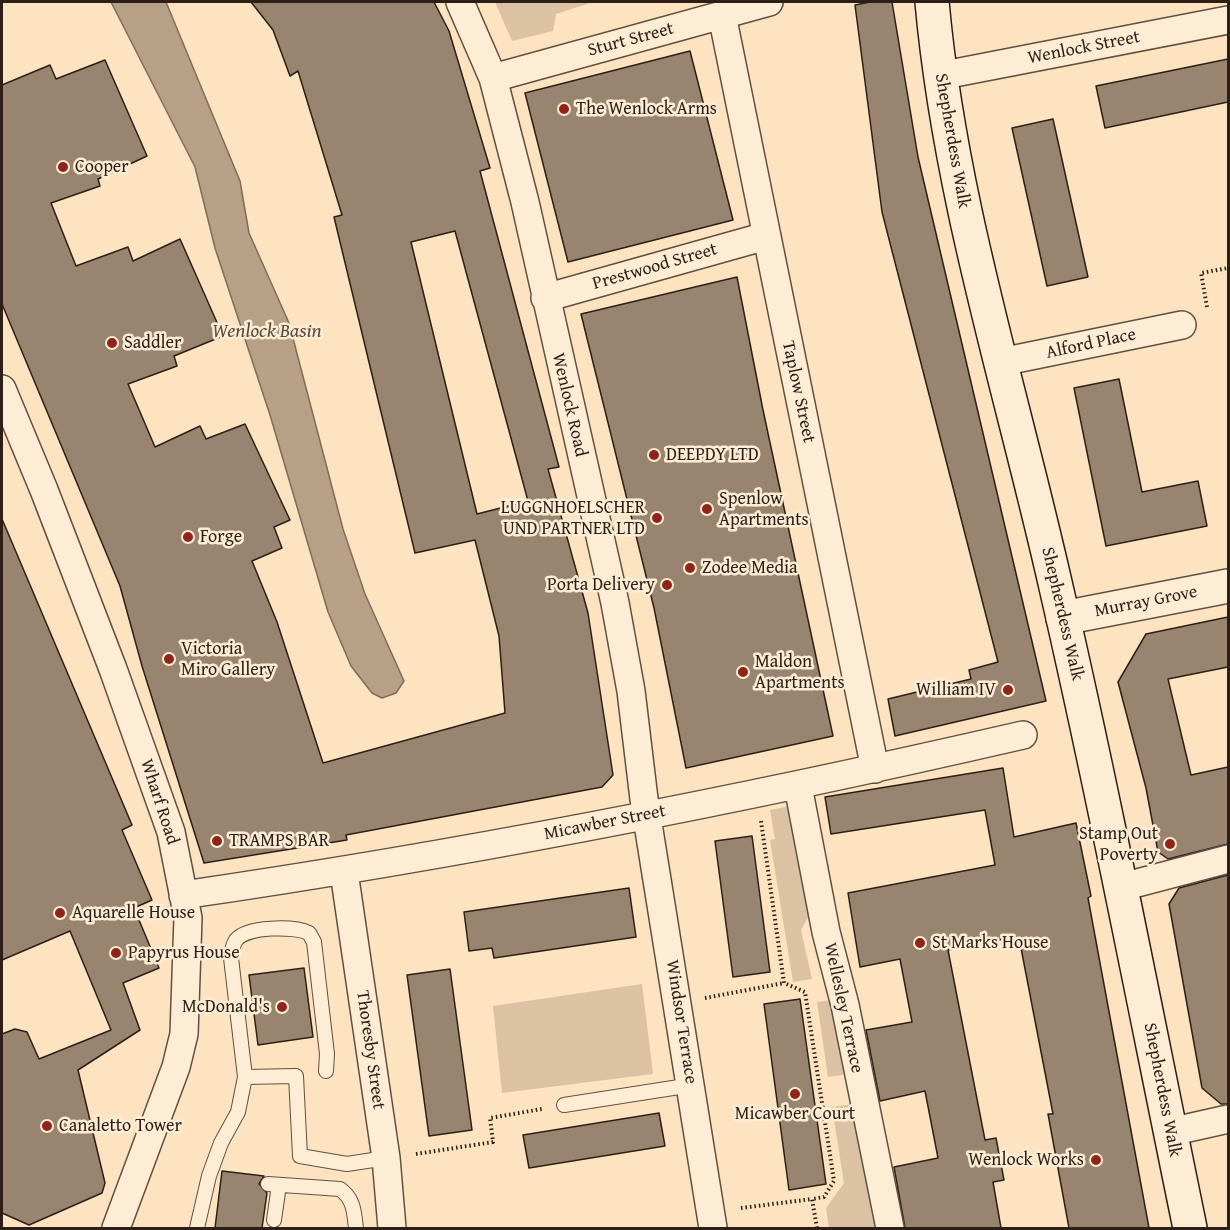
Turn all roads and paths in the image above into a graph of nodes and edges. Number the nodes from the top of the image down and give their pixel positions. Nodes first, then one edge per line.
1 (460, 2) edge
2 (769, 2) edge
3 (932, 2) edge
4 (722, 15) junction
5 (1228, 20) edge
6 (939, 76) junction
7 (494, 78) junction
8 (766, 236) junction
9 (1228, 268) edge
10 (544, 298) junction
11 (1182, 325) joint
12 (1001, 362) junction
13 (2, 389) edge
14 (1228, 586) edge
15 (1063, 618) junction
16 (1023, 735) dead end
17 (875, 769) junction
18 (798, 786) junction
19 (757, 794) junction
20 (647, 816) junction
21 (1228, 859) edge
22 (344, 872) junction
23 (1122, 887) junction
24 (183, 895) junction
25 (784, 983) junction
26 (678, 1002) junction
27 (326, 1071) dead end
28 (245, 1077) junction
29 (692, 1085) junction
30 (564, 1105) joint
31 (1228, 1119) edge
32 (1170, 1132) junction
33 (386, 1158) junction
34 (332, 1161) junction
35 (330, 1186) junction
36 (812, 1199) junction
37 (203, 1206) junction
38 (217, 1208) dead end
39 (271, 1217) dead end
40 (711, 1220) edge
41 (116, 1228) edge
42 (197, 1228) edge
43 (356, 1228) edge
44 (392, 1228) edge
45 (817, 1228) edge
46 (890, 1228) edge
47 (1190, 1228) edge

1 - 7 street, Wenlock Road
2 - 4 street, Sturt Street
3 - 6 main road, Shepherdess Walk
4 - 7 street, Sturt Street
4 - 8 street, Taplow Street
5 - 6 street, Wenlock Street
6 - 12 main road, Shepherdess Walk
7 - 10 street, Wenlock Road
8 - 10 street, Prestwood Street
8 - 17 street, Taplow Street
9 - 11 path
10 - 20 street, Wenlock Road
11 - 12 street, Alford Place
12 - 15 main road, Shepherdess Walk
13 - 24 street, Wharf Road
14 - 15 main road, Murray Grove
15 - 23 main road, Shepherdess Walk
16 - 17 street, Micawber Street
17 - 18 street, Micawber Street
18 - 19 street, Micawber Street
18 - 46 street, Wellesley Terrace
19 - 20 street, Micawber Street
19 - 25 path
20 - 22 street, Micawber Street
20 - 26 street, Windsor Terrace
21 - 23 street
22 - 24 street, Micawber Street
22 - 33 street, Thoresby Street
23 - 32 main road, Shepherdess Walk
24 - 41 street, Wharf Road
25 - 26 path
25 - 36 path
26 - 29 street, Windsor Terrace
27 - 28 lane
28 - 34 lane
28 - 37 lane
29 - 30 lane
29 - 40 street, Windsor Terrace
30 - 33 path
31 - 32 street
32 - 47 main road, Shepherdess Walk
33 - 34 lane
33 - 44 street, Thoresby Street
34 - 35 lane
35 - 39 lane
35 - 43 lane
36 - 40 path
36 - 45 path
37 - 38 lane
37 - 42 lane

